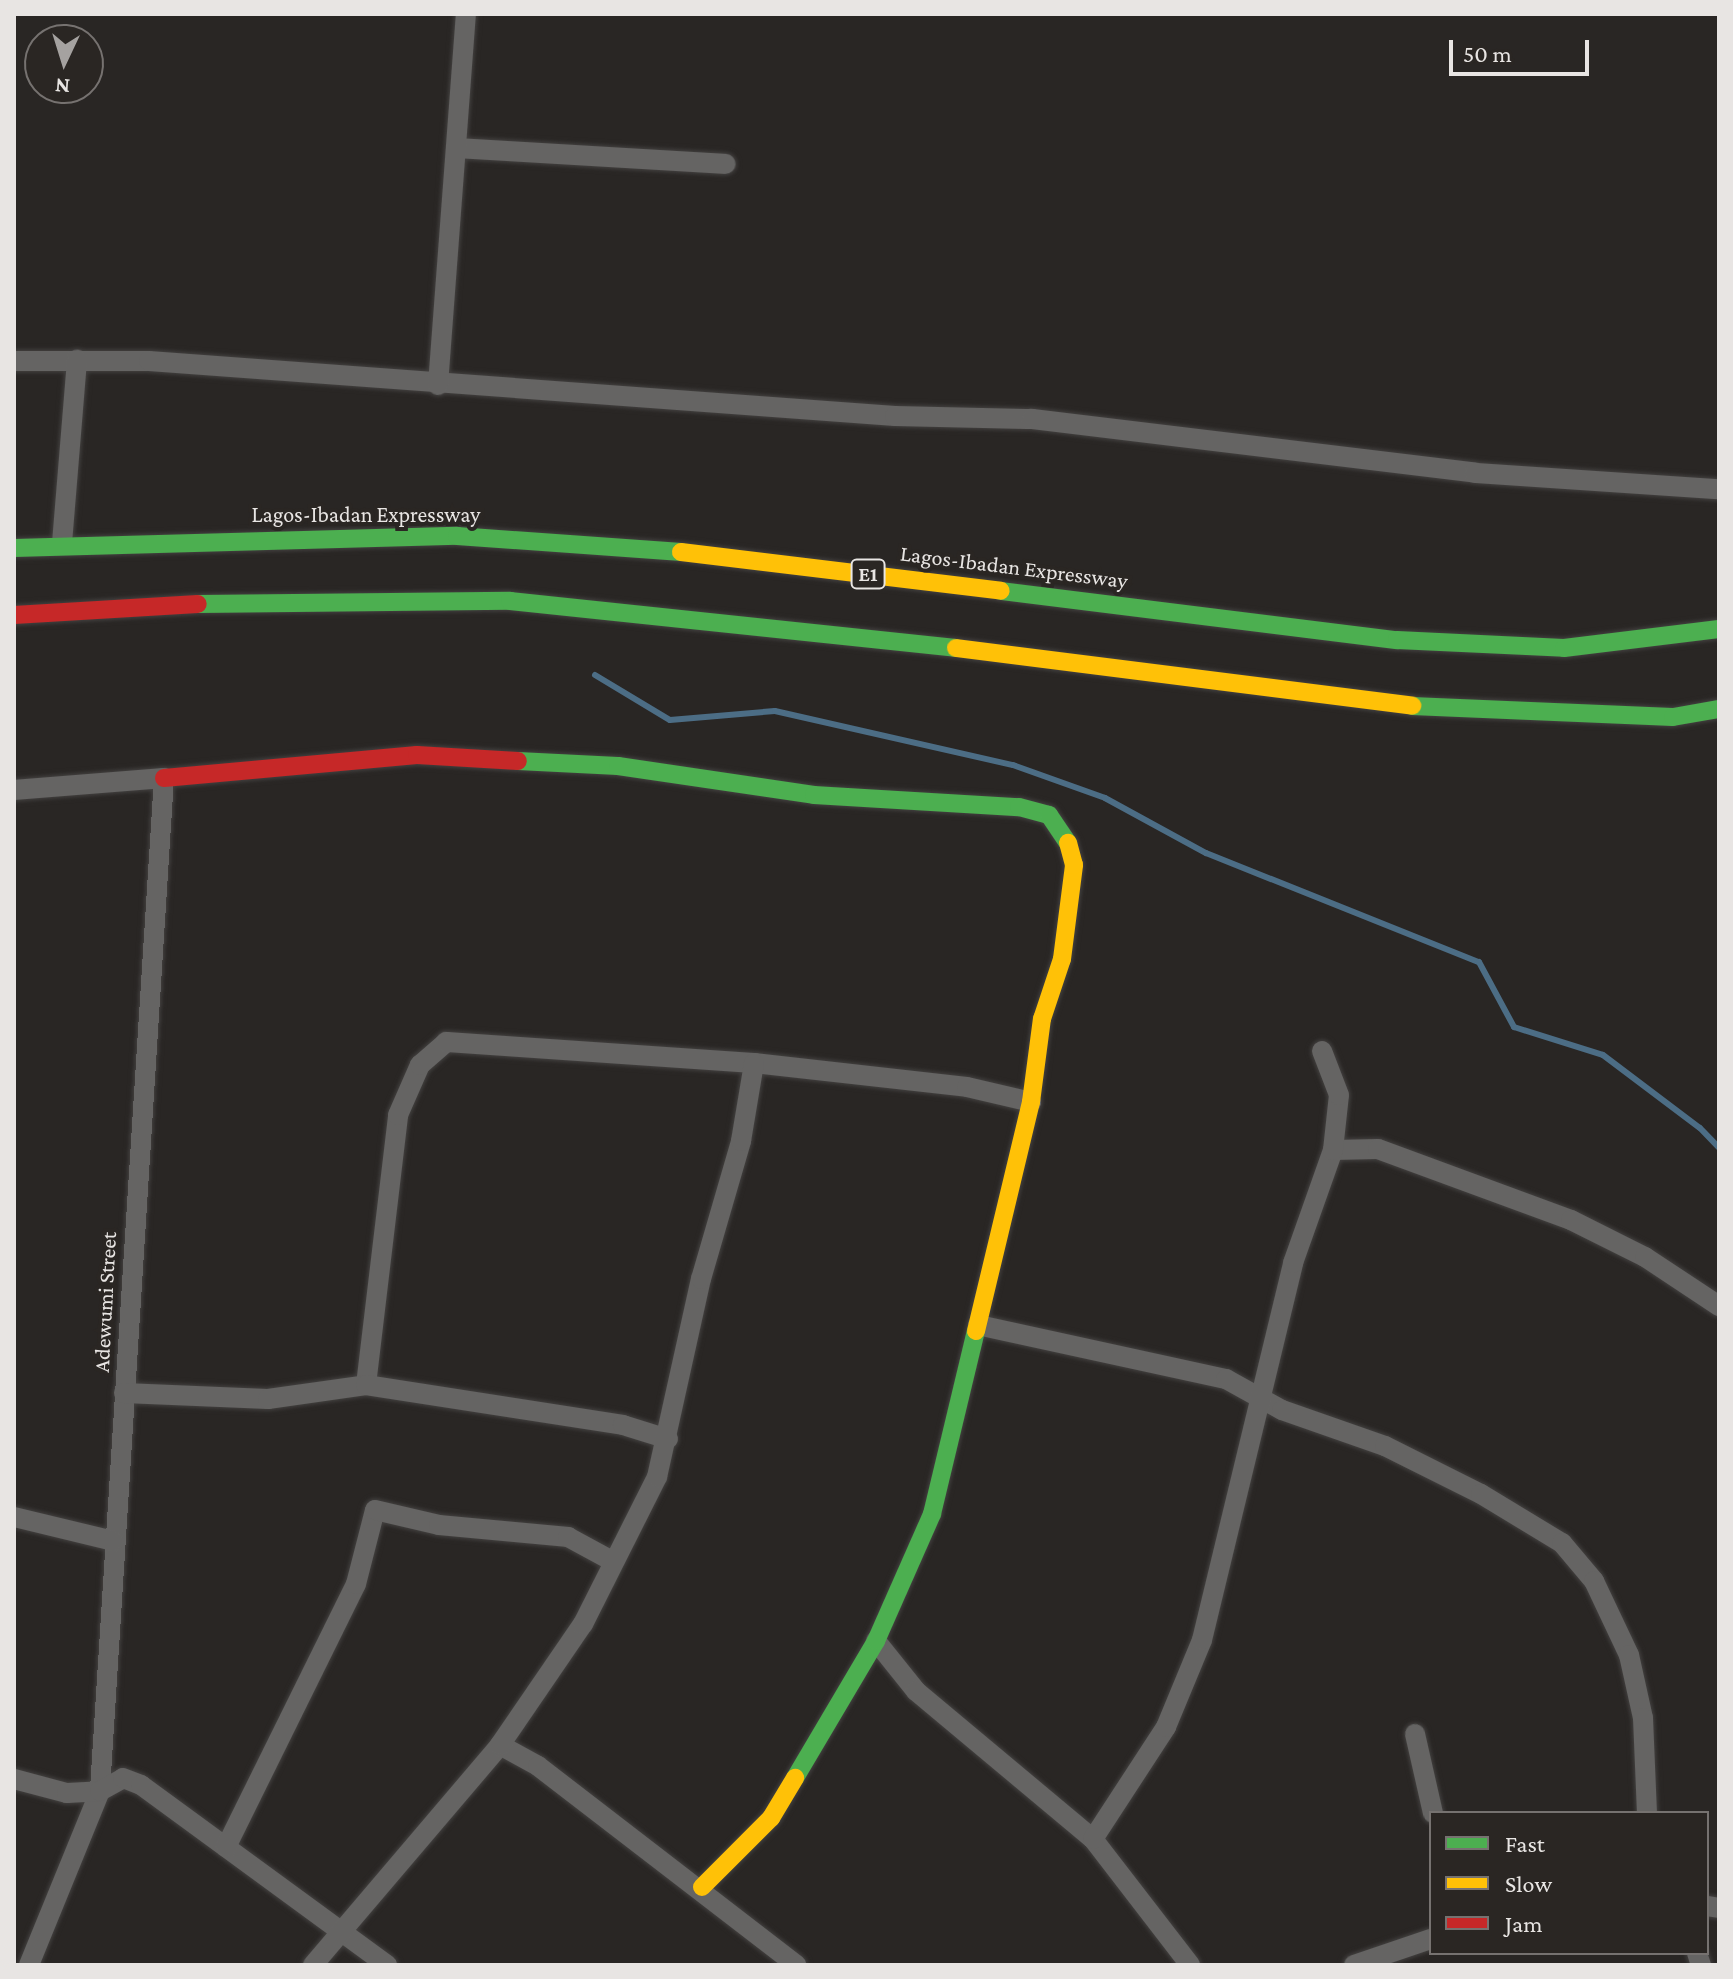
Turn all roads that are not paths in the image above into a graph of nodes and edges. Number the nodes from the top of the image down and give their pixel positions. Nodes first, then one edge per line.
1 (466, 14) edge
2 (458, 148) junction
3 (726, 164) dead end
4 (77, 360) junction
5 (14, 361) edge
6 (438, 385) junction
7 (1719, 489) edge
8 (62, 543) junction
9 (14, 548) edge
10 (14, 615) edge
11 (1719, 629) edge
12 (1719, 709) edge
13 (164, 778) junction
14 (14, 790) edge
15 (1322, 1051) dead end
16 (754, 1063) junction
17 (1031, 1102) junction
18 (1333, 1150) junction
19 (1719, 1306) edge
20 (978, 1325) junction
21 (366, 1385) junction
22 (124, 1393) junction
23 (1262, 1397) junction
24 (668, 1439) junction
25 (14, 1517) edge
26 (113, 1541) junction
27 (614, 1562) junction
28 (876, 1641) junction
29 (1415, 1734) dead end
30 (500, 1745) junction
31 (14, 1779) edge
32 (100, 1791) junction
33 (1433, 1811) edge
34 (1647, 1811) edge
35 (1093, 1839) junction
36 (226, 1847) junction
37 (702, 1887) junction
38 (339, 1930) junction
39 (1429, 1940) edge
40 (29, 1965) edge
41 (313, 1965) edge
42 (387, 1965) edge
43 (796, 1965) edge
44 (1190, 1965) edge
45 (1354, 1965) edge

1 - 2 street
2 - 3 street
2 - 6 street
4 - 5 street
4 - 6 street
4 - 8 street
6 - 7 street
8 - 9 main road, Lagos-Ibadan Expressway / E1
8 - 11 main road, Lagos-Ibadan Expressway / E1
10 - 12 main road
13 - 14 street
13 - 17 main road
13 - 22 street, Adewumi Street
15 - 18 street
16 - 17 street
16 - 21 street
16 - 24 street
17 - 20 main road
18 - 19 street
18 - 23 street
20 - 23 street
20 - 28 main road
21 - 22 street
21 - 24 street
22 - 26 street, Adewumi Street
23 - 34 street
23 - 35 street
24 - 27 street
25 - 26 street
26 - 32 street, Adewumi Street
27 - 30 street
27 - 36 street
28 - 35 street
28 - 37 main road
29 - 33 street
30 - 37 street
30 - 38 street
31 - 32 street
32 - 36 street
32 - 40 street, Adewumi Street
35 - 44 street
36 - 38 street
37 - 43 street
38 - 41 street
38 - 42 street
39 - 45 street

